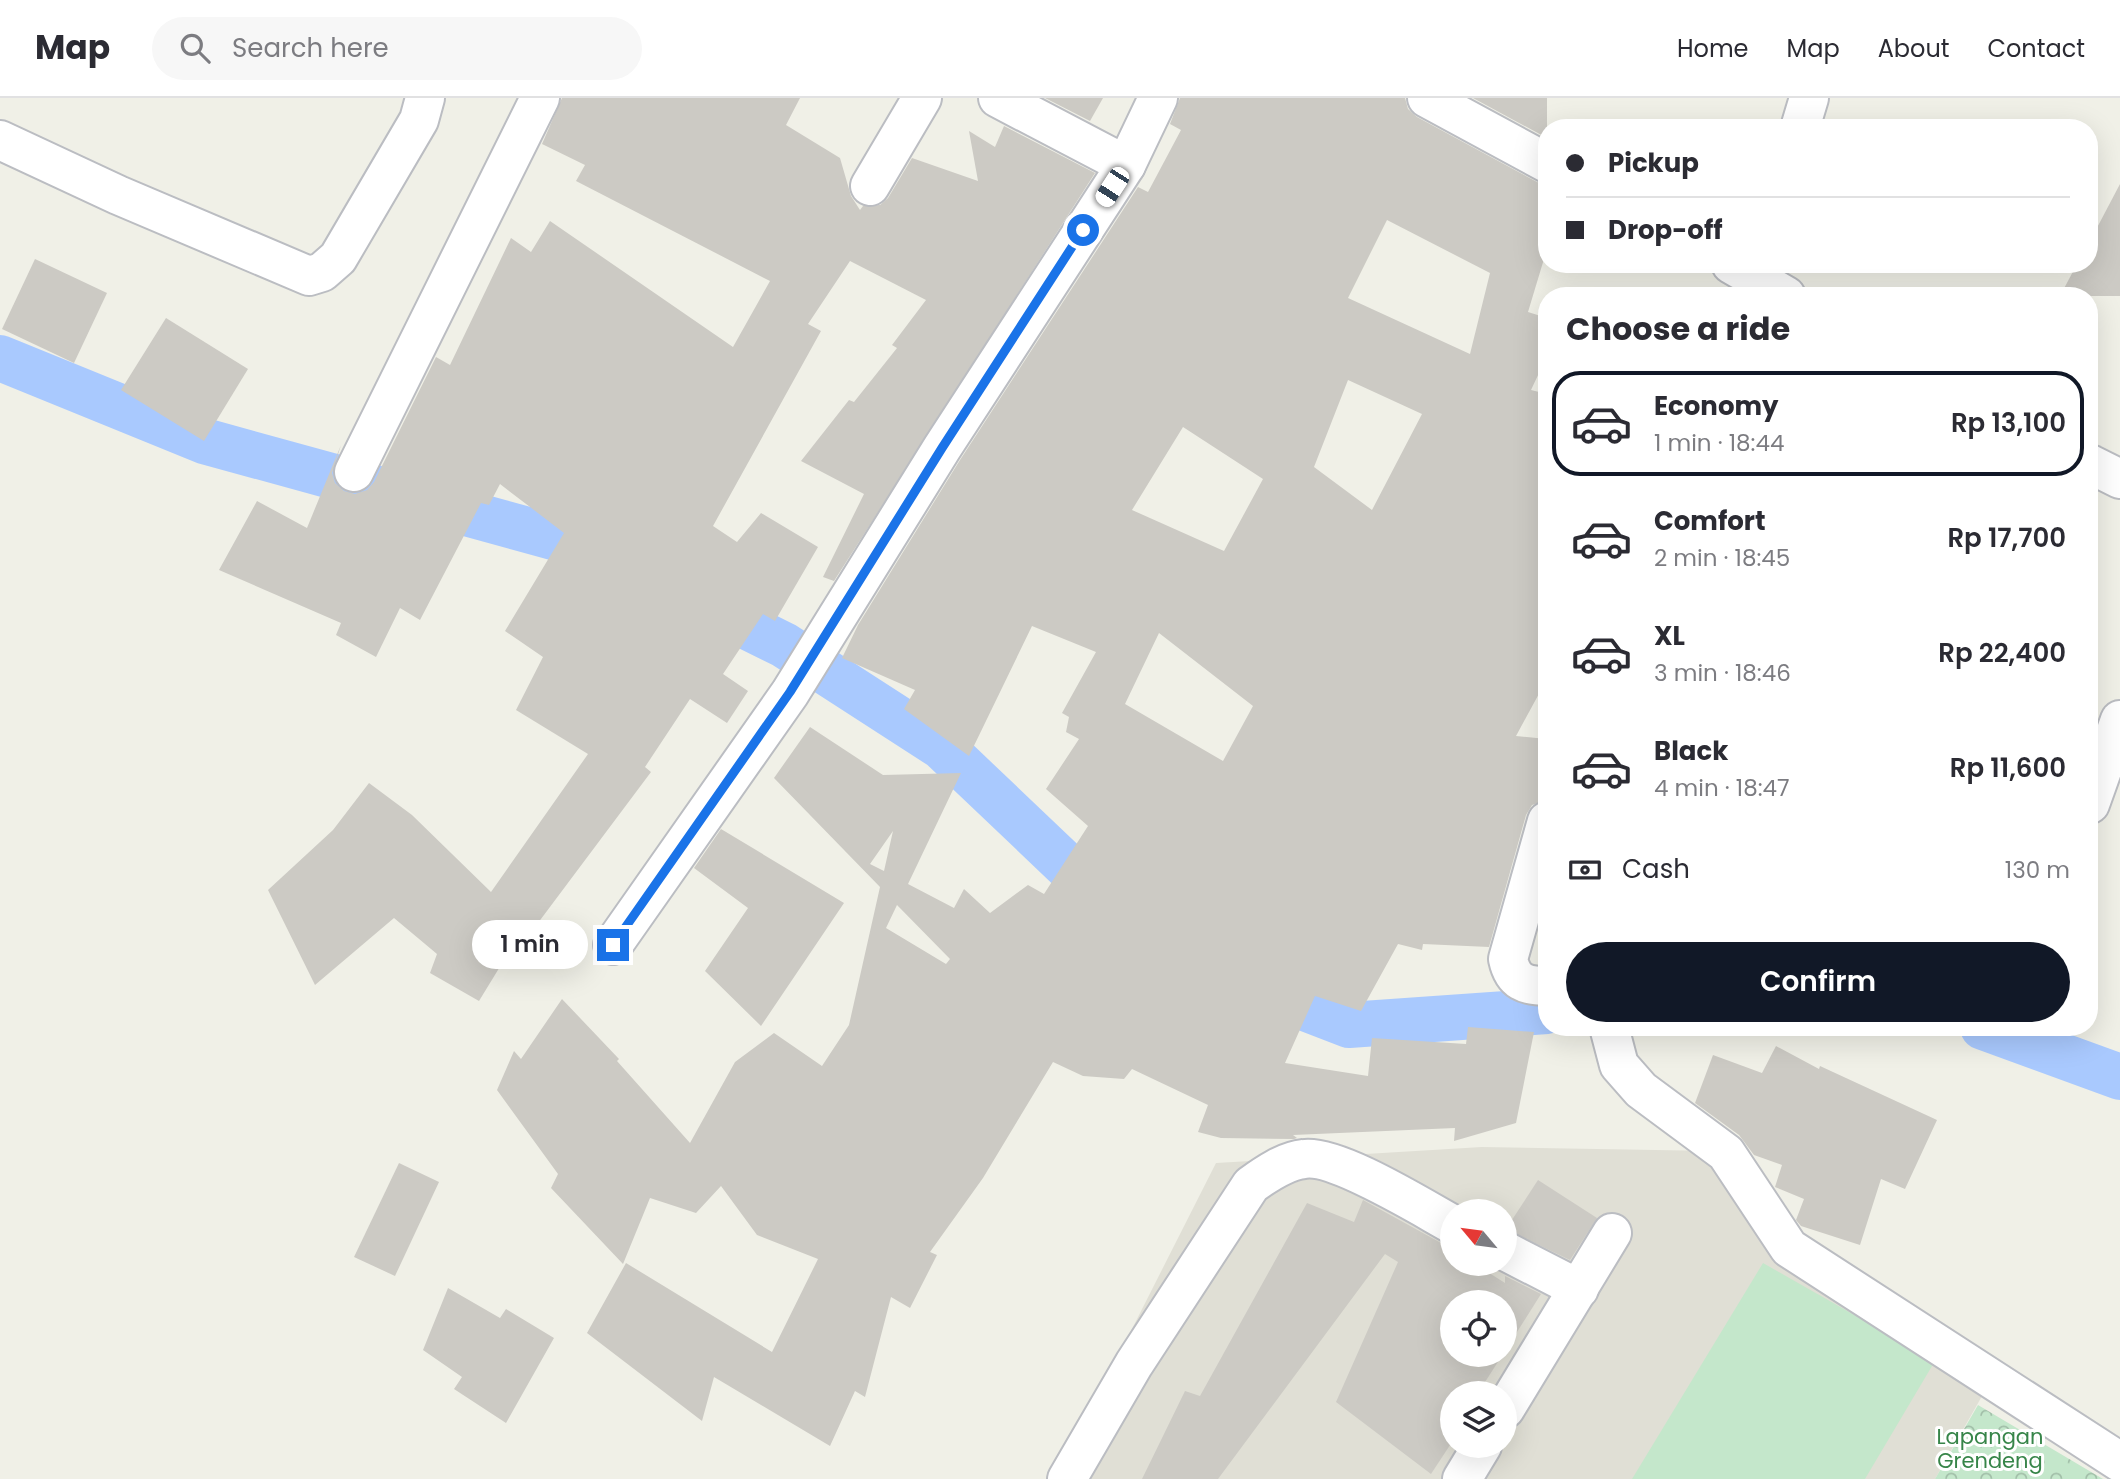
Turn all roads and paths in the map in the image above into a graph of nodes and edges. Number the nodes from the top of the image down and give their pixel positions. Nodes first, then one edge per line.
1 (425, 98) edge
2 (540, 98) edge
3 (922, 98) edge
4 (998, 98) edge
5 (1158, 98) edge
6 (1427, 98) edge
7 (1810, 98) edge
8 (1803, 119) edge
9 (0, 140) edge
10 (1538, 158) edge
11 (1126, 165) junction
12 (870, 186) dead end
13 (1745, 275) edge
14 (1768, 287) edge
15 (2098, 468) edge
16 (354, 472) dead end
17 (2120, 479) edge
18 (2120, 720) edge
19 (2098, 782) edge
20 (1538, 853) edge
21 (613, 945) dead end
22 (1538, 986) edge
23 (1612, 1036) edge
24 (1440, 1218) edge
25 (1612, 1233) dead end
26 (1517, 1257) edge
27 (1579, 1289) junction
28 (1517, 1390) edge
29 (1475, 1458) edge
30 (2120, 1462) edge
31 (1067, 1479) edge
32 (1462, 1479) edge

1 - 9 street
2 - 16 street
3 - 12 street
4 - 11 street
5 - 11 street
6 - 10 street
7 - 8 street
11 - 21 street
13 - 14 street
15 - 17 street
18 - 19 street
20 - 22 street
23 - 30 street
24 - 31 street
25 - 27 street
26 - 27 street
27 - 28 street
29 - 32 street

